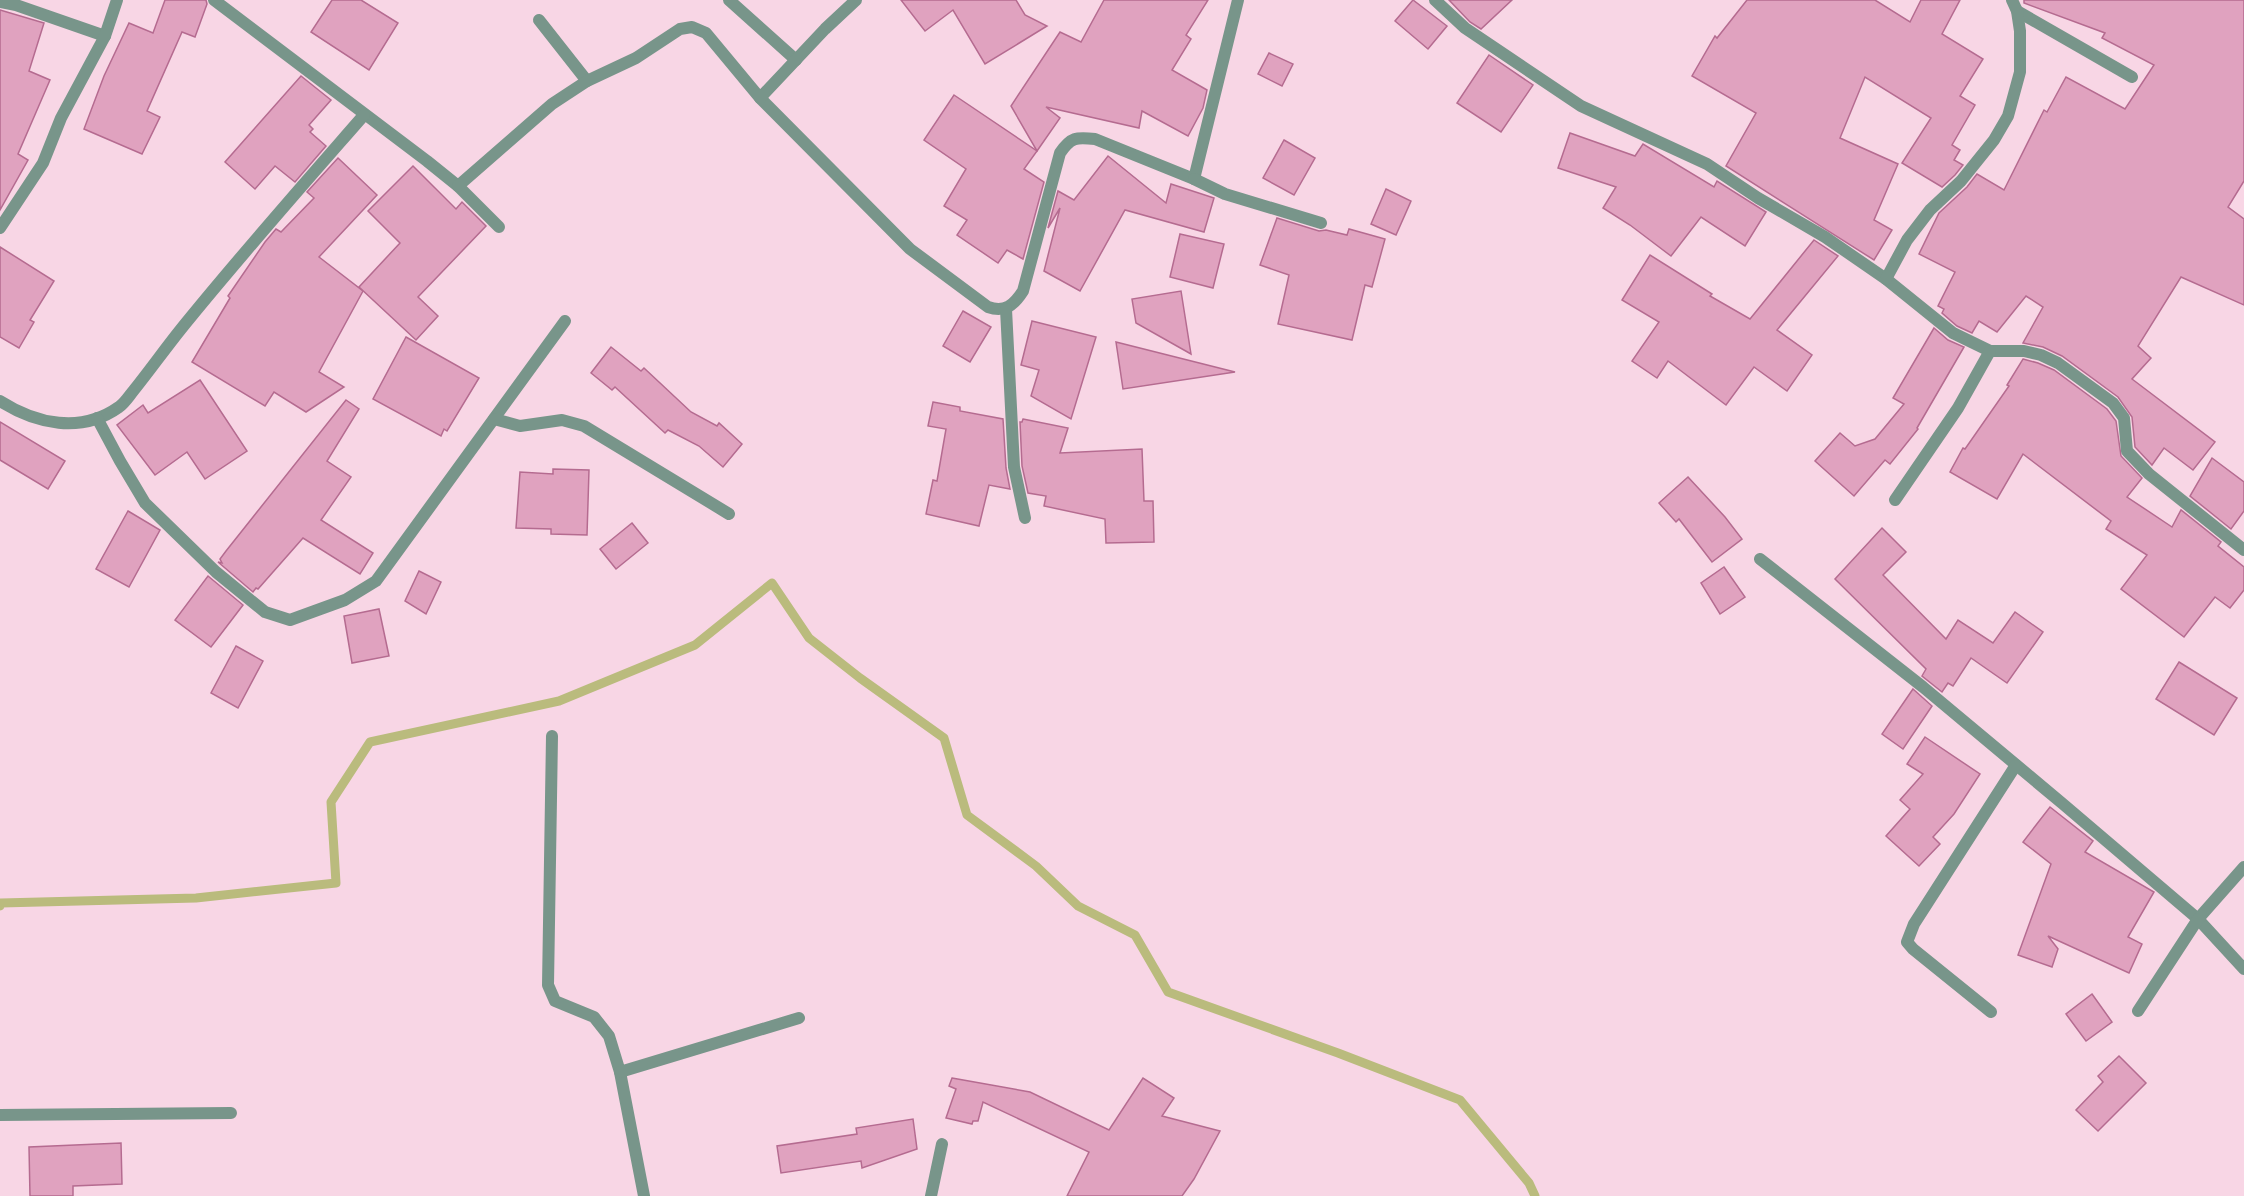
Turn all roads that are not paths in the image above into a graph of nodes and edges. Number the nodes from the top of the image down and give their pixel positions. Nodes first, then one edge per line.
1 (117, 0) edge
2 (213, 0) edge
3 (729, 0) edge
4 (856, 0) edge
5 (1238, 0) edge
6 (1435, 0) edge
7 (0, 2) edge
8 (2014, 6) edge
9 (539, 20) dead end
10 (105, 36) junction
11 (796, 60) junction
12 (2132, 77) dead end
13 (587, 81) junction
14 (760, 98) junction
15 (364, 115) junction
16 (1194, 180) junction
17 (458, 186) junction
18 (1321, 223) dead end
19 (499, 227) dead end
20 (0, 228) edge
21 (1886, 279) junction
22 (1006, 309) junction
23 (565, 321) dead end
24 (1990, 351) junction
25 (0, 401) edge
26 (97, 418) junction
27 (494, 419) junction
28 (1895, 500) dead end
29 (729, 514) dead end
30 (1025, 518) dead end
31 (2244, 550) edge
32 (1760, 559) dead end
33 (552, 736) dead end
34 (2016, 765) junction
35 (2244, 867) edge
36 (2198, 919) junction
37 (2244, 969) edge
38 (2138, 1011) dead end
39 (1991, 1012) dead end
40 (799, 1018) dead end
41 (620, 1072) junction
42 (231, 1113) dead end
43 (0, 1114) edge
44 (942, 1144) dead end
45 (644, 1196) edge
46 (931, 1196) edge

1 - 10 street
2 - 15 street
3 - 11 street
4 - 11 street
5 - 16 street
6 - 21 street
7 - 10 street
8 - 12 street
8 - 21 street
9 - 13 street
10 - 20 street
11 - 14 street
13 - 14 street
13 - 17 street
14 - 22 street
15 - 17 street
15 - 26 street
16 - 18 street
16 - 22 street
17 - 19 street
21 - 24 street
22 - 30 street
23 - 27 street
24 - 28 street
24 - 31 street
25 - 26 street
26 - 27 street
27 - 29 street
32 - 34 street
33 - 41 street
34 - 36 street
34 - 39 street
35 - 36 street
36 - 37 street
36 - 38 street
40 - 41 street
41 - 45 street
42 - 43 street
44 - 46 street

